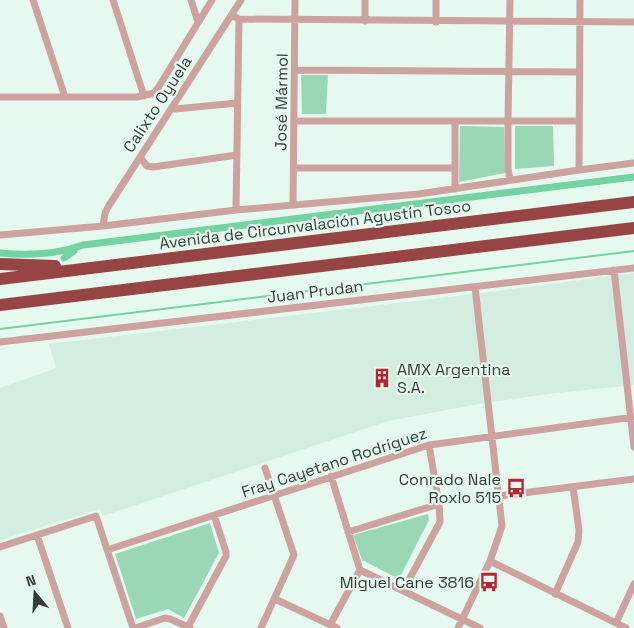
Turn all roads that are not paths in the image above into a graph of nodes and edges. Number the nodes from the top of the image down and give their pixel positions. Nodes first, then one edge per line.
1 (33, 0) edge
2 (113, 0) edge
3 (191, 0) edge
4 (212, 0) edge
5 (241, 0) edge
6 (295, 0) edge
7 (365, 0) edge
8 (436, 0) edge
9 (510, 0) edge
10 (580, 0) edge
11 (232, 15) junction
12 (239, 19) junction
13 (295, 21) junction
14 (365, 21) junction
15 (510, 21) junction
16 (198, 22) junction
17 (436, 22) junction
18 (580, 22) junction
19 (634, 22) edge
20 (295, 70) junction
21 (509, 72) junction
22 (579, 72) junction
23 (144, 96) junction
24 (0, 97) edge
25 (65, 97) junction
26 (237, 103) junction
27 (172, 107) junction
28 (294, 121) junction
29 (455, 121) junction
30 (579, 121) junction
31 (508, 122) junction
32 (237, 155) junction
33 (140, 157) junction
34 (634, 163) edge
35 (294, 168) junction
36 (454, 168) junction
37 (579, 170) junction
38 (510, 180) junction
39 (455, 189) junction
40 (634, 202) edge
41 (293, 205) junction
42 (236, 210) junction
43 (103, 226) junction
44 (634, 228) edge
45 (0, 235) edge
46 (0, 264) edge
47 (100, 267) junction
48 (634, 268) edge
49 (614, 270) junction
50 (0, 279) edge
51 (475, 287) junction
52 (62, 298) junction
53 (0, 305) edge
54 (0, 313) edge
55 (0, 342) edge
56 (632, 417) edge
57 (492, 436) junction
58 (429, 445) junction
59 (634, 447) edge
60 (265, 468) dead end
61 (331, 476) junction
62 (634, 479) edge
63 (573, 487) junction
64 (275, 495) junction
65 (499, 496) junction
66 (439, 504) junction
67 (214, 515) junction
68 (348, 532) junction
69 (37, 535) junction
70 (0, 547) edge
71 (107, 550) junction
72 (490, 561) junction
73 (360, 570) junction
74 (634, 584) edge
75 (403, 590) junction
76 (555, 594) junction
77 (275, 599) junction
78 (0, 616) edge
79 (462, 619) junction
80 (616, 623) junction
81 (334, 626) edge
82 (4, 628) edge
83 (68, 628) edge
84 (134, 628) edge
85 (189, 628) edge
86 (261, 628) edge
87 (458, 628) edge
88 (480, 628) edge
89 (626, 628) edge

1 - 25 street
2 - 23 street
3 - 16 street
4 - 16 street, Calixto Oyuela
5 - 11 street, Calixto Oyuela
6 - 13 street, José Mármol
7 - 14 street
8 - 17 street
9 - 15 street
10 - 18 street
11 - 12 street
11 - 27 street, Calixto Oyuela
12 - 13 street
12 - 26 street
13 - 14 street
13 - 20 street, José Mármol
14 - 17 street
15 - 17 street
15 - 18 street
15 - 21 street
16 - 23 street, Calixto Oyuela
18 - 19 street
18 - 22 street
20 - 21 street
20 - 28 street, José Mármol
21 - 22 street
21 - 31 street
22 - 30 street
23 - 25 street
24 - 25 street
26 - 27 street
26 - 32 street
27 - 33 street, Calixto Oyuela
28 - 29 street
28 - 35 street, José Mármol
29 - 31 street
29 - 36 street
30 - 31 street
30 - 37 street
31 - 38 street
32 - 33 street
32 - 42 street
33 - 43 street, Calixto Oyuela
34 - 37 street, Avenida de Circunvalación Agustín Tosco
35 - 36 street
35 - 41 street, José Mármol
36 - 39 street
37 - 38 street, Avenida de Circunvalación Agustín Tosco
38 - 39 street, Avenida de Circunvalación Agustín Tosco
39 - 41 street, Avenida de Circunvalación Agustín Tosco
40 - 47 highway, Avenida de Circunvalación Agustín Tosco
41 - 42 street, Avenida de Circunvalación Agustín Tosco
42 - 43 street, Avenida de Circunvalación Agustín Tosco
43 - 45 street, Avenida de Circunvalación Agustín Tosco
44 - 52 highway
46 - 47 highway
47 - 50 highway, Avenida de Circunvalación Agustín Tosco
48 - 49 street, Juan Prudan
49 - 51 street, Juan Prudan
49 - 56 street
51 - 55 street, Juan Prudan
51 - 57 street
52 - 53 highway
52 - 54 highway
56 - 57 street, Fray Cayetano Rodríguez
56 - 59 street
57 - 58 street, Fray Cayetano Rodríguez
57 - 65 street
58 - 61 street, Fray Cayetano Rodríguez
58 - 66 street
60 - 64 street
61 - 64 street, Fray Cayetano Rodríguez
61 - 68 street
62 - 63 street
63 - 65 street
63 - 76 street
64 - 67 street, Fray Cayetano Rodríguez
64 - 77 street
65 - 72 street
66 - 68 street
66 - 75 street
67 - 71 street, Fray Cayetano Rodríguez
67 - 85 street
68 - 73 street
69 - 70 street
69 - 71 street
69 - 83 street
71 - 84 street
72 - 76 street
72 - 79 street
73 - 75 street
73 - 81 street
74 - 80 street
75 - 79 street
76 - 80 street
77 - 81 street
77 - 86 street
78 - 82 street
79 - 87 street
79 - 88 street
80 - 89 street
84 - 85 street

